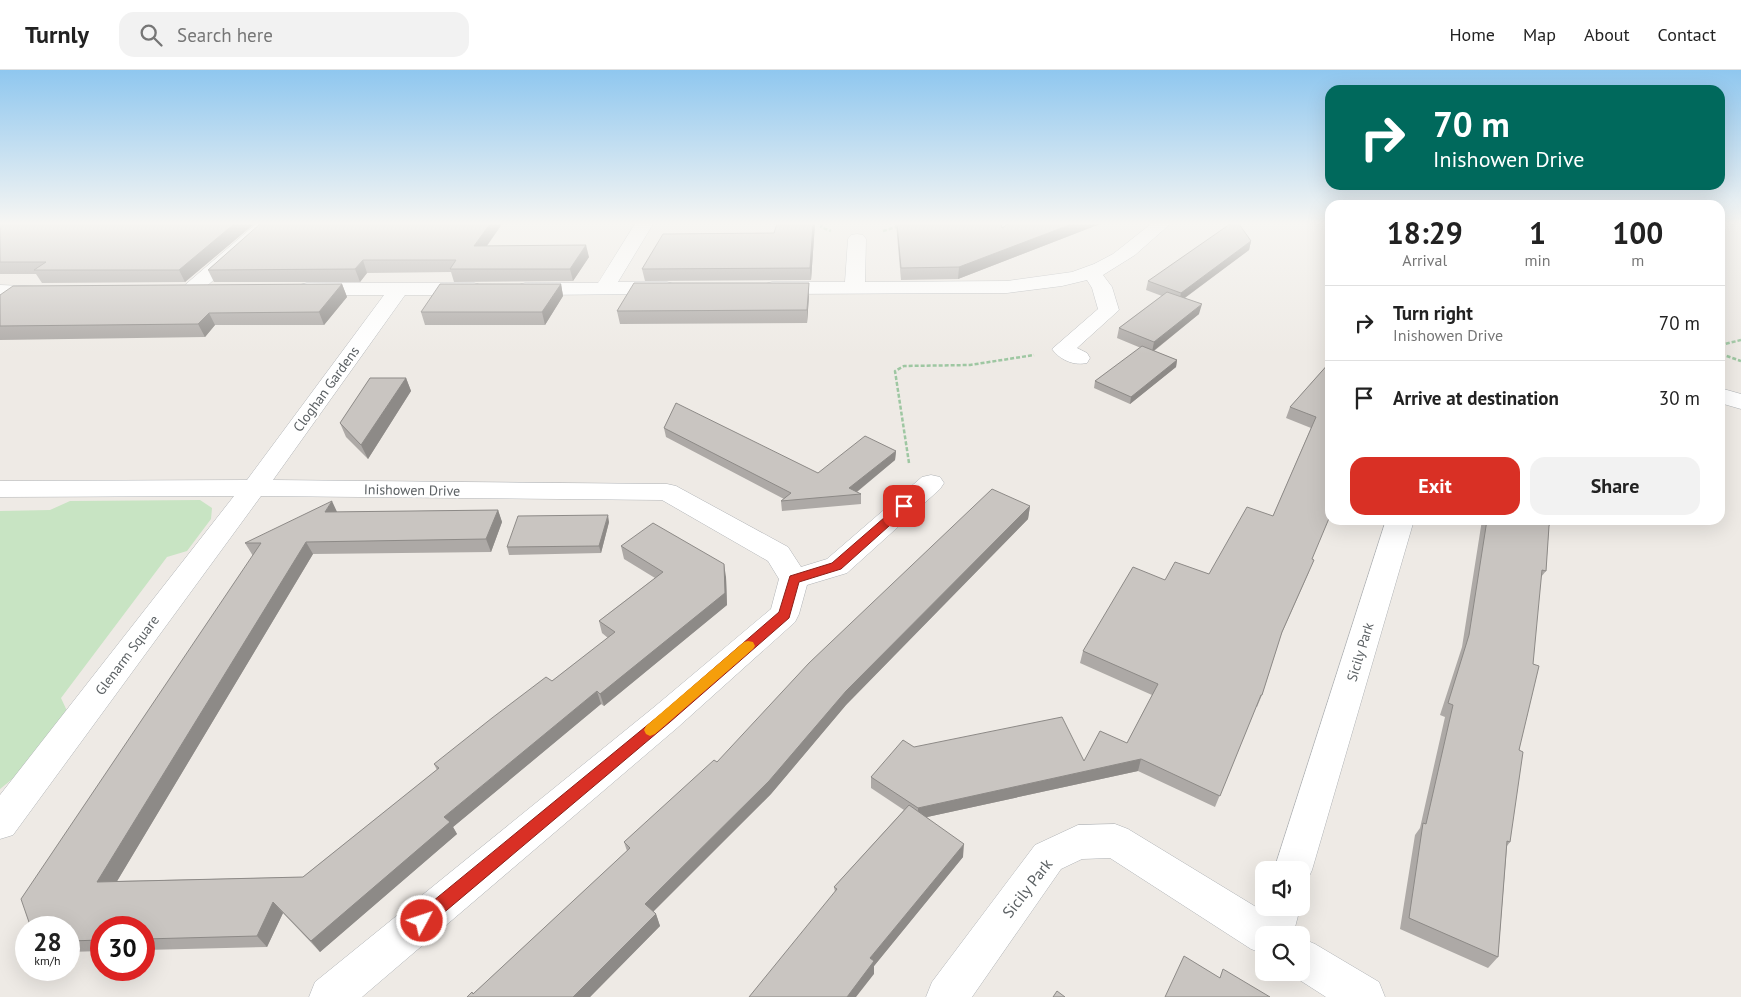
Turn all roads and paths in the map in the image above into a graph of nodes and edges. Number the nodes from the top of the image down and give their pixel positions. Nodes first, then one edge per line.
1 (211, 267) edge
2 (617, 267) edge
3 (856, 267) edge
4 (1101, 267) edge
5 (1091, 273) junction
6 (604, 288) junction
7 (690, 288) edge
8 (756, 288) edge
9 (855, 288) junction
10 (222, 289) edge
11 (291, 289) edge
12 (399, 289) junction
13 (0, 291) edge
14 (58, 291) edge
15 (1741, 340) edge
16 (1725, 344) edge
17 (1071, 354) joint
18 (1725, 355) edge
19 (1741, 361) edge
20 (1725, 379) edge
21 (1728, 398) edge
22 (932, 483) joint
23 (254, 488) junction
24 (0, 490) edge
25 (1398, 525) edge
26 (794, 579) junction
27 (0, 823) edge
28 (1296, 861) edge
29 (1255, 929) edge
30 (1310, 964) edge
31 (330, 997) edge
32 (947, 997) edge
33 (1364, 997) edge

1 - 10 street
2 - 6 street
3 - 9 street
4 - 5 street
5 - 9 street
5 - 17 street
6 - 7 street
6 - 12 street
8 - 9 street
11 - 12 street
12 - 23 street, Cloghan Gardens
13 - 14 street
15 - 16 path
17 - 22 path
18 - 19 path
20 - 21 path
22 - 26 street
23 - 24 street, Inishowen Drive
23 - 26 street, Inishowen Drive
23 - 27 street, Glenarm Square
25 - 28 street, Sicily Park
26 - 31 street
29 - 32 street, Sicily Park
30 - 33 street

